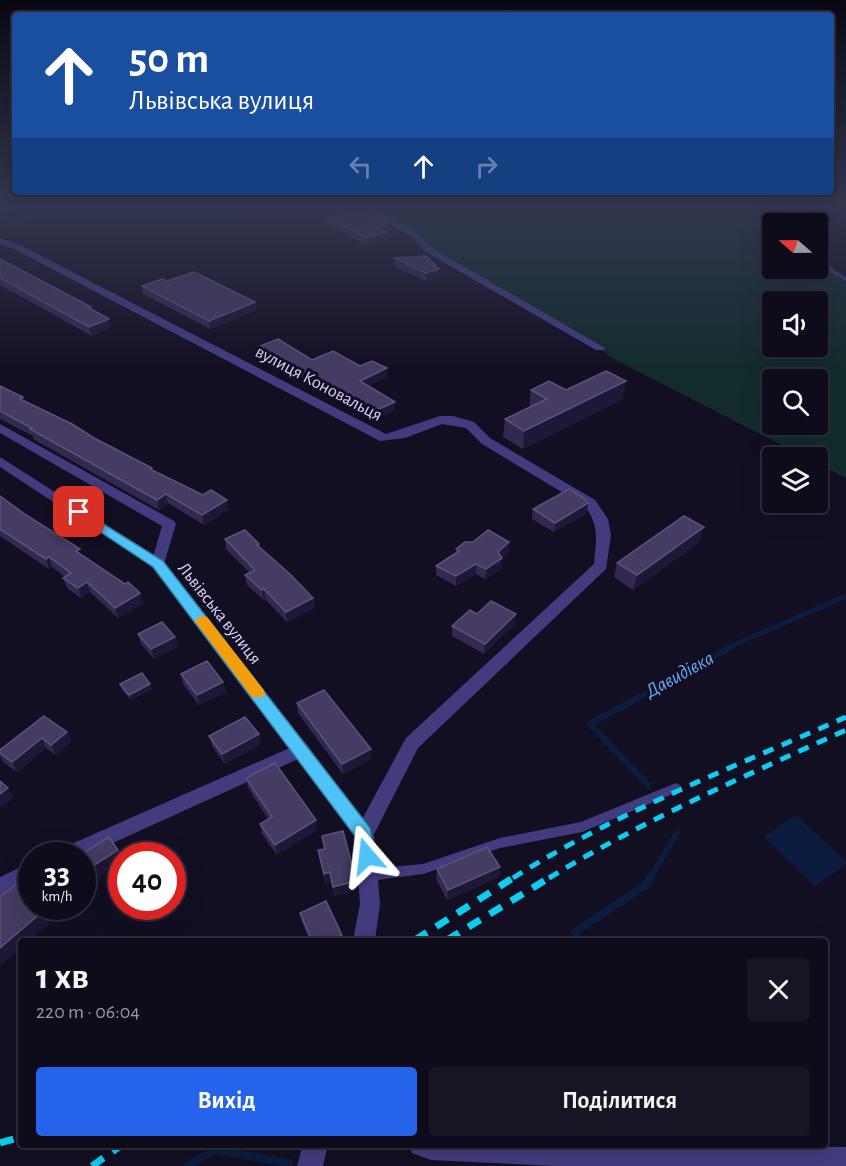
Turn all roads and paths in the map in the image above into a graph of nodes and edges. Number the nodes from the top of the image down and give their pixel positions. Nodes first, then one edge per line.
1 (39, 258) edge
2 (443, 258) edge
3 (828, 266) edge
4 (846, 279) edge
5 (600, 348) dead end
6 (0, 428) edge
7 (0, 461) edge
8 (158, 564) junction
9 (301, 750) junction
10 (676, 788) dead end
11 (363, 834) junction
12 (96, 842) edge
13 (369, 875) junction
14 (18, 876) edge
15 (1, 883) edge
16 (364, 938) edge
17 (315, 1148) edge
18 (450, 1148) edge
19 (846, 1160) edge
20 (310, 1166) edge

1 - 11 street, вулиця Коновальця
2 - 5 street
3 - 4 lane
6 - 8 street
7 - 8 street, Львівська вулиця
8 - 9 street, Львівська вулиця
9 - 11 street, Львівська вулиця
9 - 12 street
10 - 13 lane
11 - 13 street
13 - 16 street
14 - 15 street
17 - 20 street
18 - 19 street

